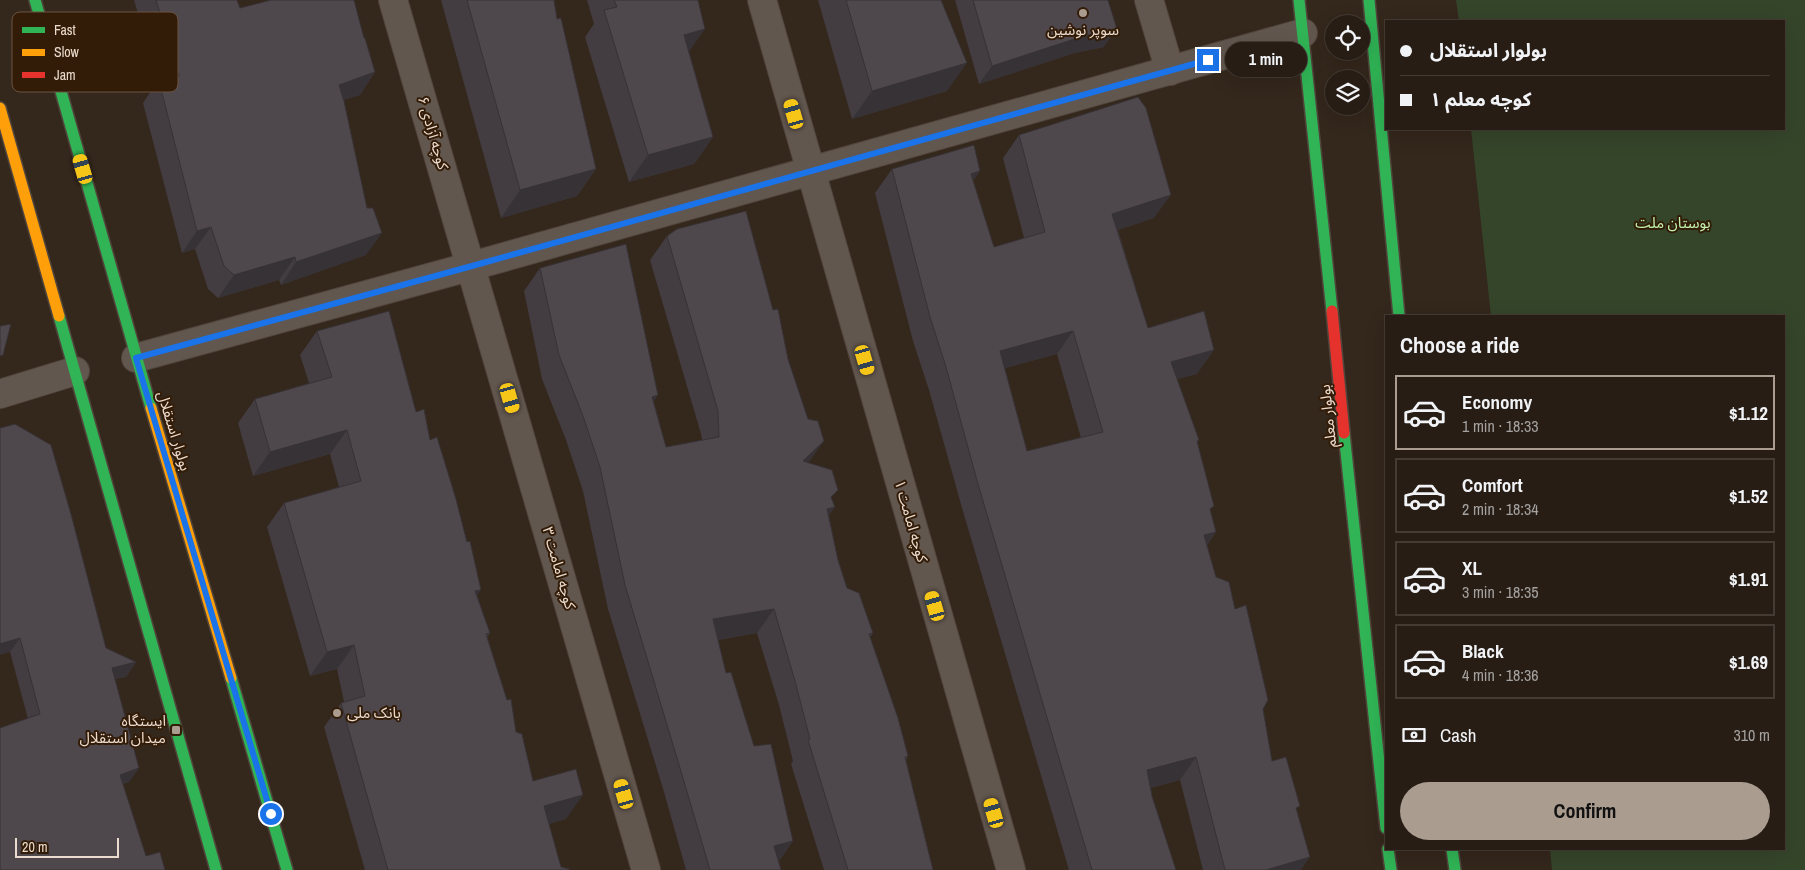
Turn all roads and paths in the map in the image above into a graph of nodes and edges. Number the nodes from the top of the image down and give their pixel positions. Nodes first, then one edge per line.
1 (393, 0) edge
2 (762, 0) edge
3 (1149, 0) edge
4 (1299, 0) edge
5 (1369, 0) edge
6 (1303, 33) junction
7 (1170, 71) junction
8 (61, 92) edge
9 (0, 108) edge
10 (810, 172) junction
11 (472, 266) junction
12 (1399, 315) edge
13 (136, 358) junction
14 (75, 371) junction
15 (0, 394) edge
16 (1385, 818) edge
17 (1388, 850) edge
18 (1452, 850) edge
19 (216, 870) edge
20 (287, 870) edge
21 (646, 870) edge
22 (1011, 870) edge
23 (1391, 870) edge
24 (1455, 870) edge

1 - 11 street, کوچه آزادی ۶
2 - 10 street, کوچه امامت ۱
3 - 7 street
4 - 6 main road, بولوار معلم
5 - 12 main road
6 - 7 street
6 - 16 main road, بولوار معلم
7 - 10 street
8 - 13 main road, بولوار استقلال
9 - 14 main road
10 - 11 street
10 - 22 street, کوچه امامت ۱
11 - 13 street
11 - 21 street, کوچه امامت ۳
13 - 20 main road, بولوار استقلال
14 - 15 street
14 - 19 main road
17 - 23 main road
18 - 24 main road

